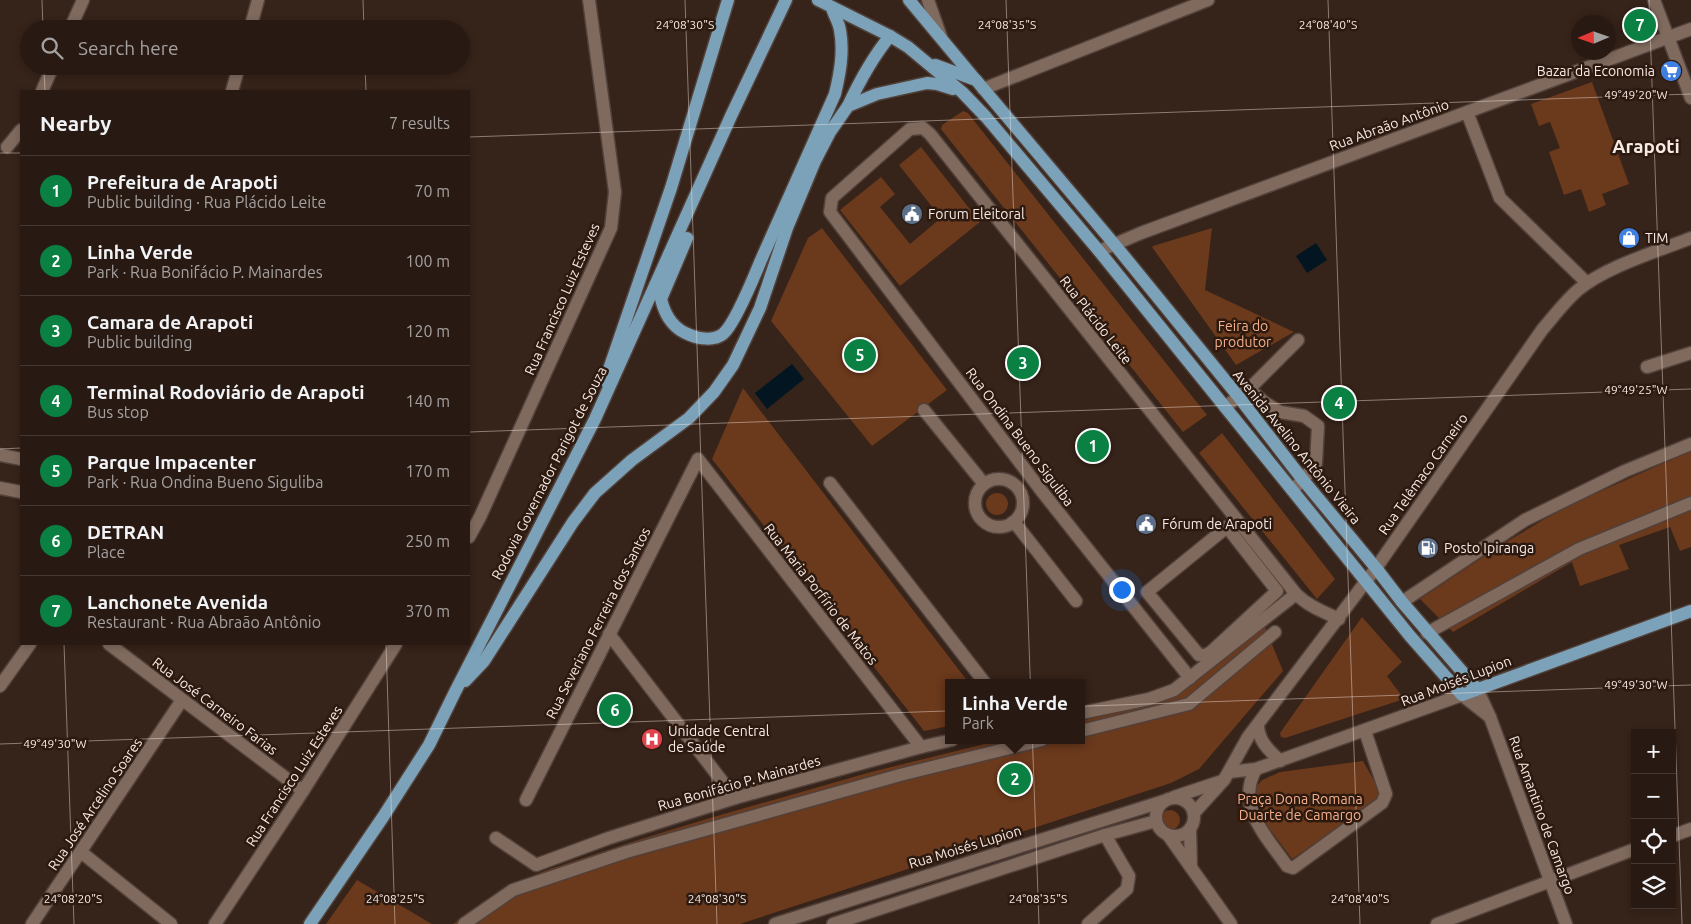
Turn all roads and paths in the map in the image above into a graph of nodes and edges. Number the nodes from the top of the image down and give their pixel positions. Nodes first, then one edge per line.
1 (83, 0) edge
2 (258, 0) edge
3 (589, 0) edge
4 (728, 0) edge
5 (786, 0) edge
6 (818, 0) edge
7 (909, 0) edge
8 (928, 0) edge
9 (1208, 0) edge
10 (1654, 0) edge
11 (832, 8) junction
12 (74, 20) edge
13 (252, 20) edge
14 (1691, 29) edge
15 (890, 36) junction
16 (1668, 37) junction
17 (941, 39) junction
18 (924, 61) junction
19 (49, 75) edge
20 (236, 75) edge
21 (979, 85) junction
22 (42, 90) edge
23 (232, 90) edge
24 (962, 92) junction
25 (1691, 98) edge
26 (848, 106) junction
27 (1467, 112) junction
28 (732, 116) junction
29 (20, 131) edge
30 (7, 147) dead end
31 (830, 212) joint
32 (1691, 238) edge
33 (1115, 245) junction
34 (1098, 252) junction
35 (1587, 283) junction
36 (1298, 340) dead end
37 (1691, 353) edge
38 (1646, 368) dead end
39 (1243, 393) junction
40 (1225, 407) junction
41 (924, 410) dead end
42 (595, 420) junction
43 (1691, 444) edge
44 (0, 455) edge
45 (20, 459) edge
46 (698, 459) joint
47 (1022, 464) junction
48 (1303, 480) junction
49 (1008, 481) junction
50 (830, 483) dead end
51 (984, 484) junction
52 (0, 488) edge
53 (1040, 489) junction
54 (1292, 490) junction
55 (20, 492) edge
56 (1022, 499) junction
57 (1691, 503) edge
58 (1013, 522) junction
59 (470, 534) edge
60 (1376, 568) junction
61 (1366, 582) junction
62 (1147, 592) joint
63 (1296, 594) junction
64 (1076, 601) dead end
65 (1402, 602) junction
66 (1691, 611) edge
67 (1340, 619) junction
68 (1424, 629) junction
69 (1275, 632) dead end
70 (609, 634) junction
71 (1410, 636) junction
72 (29, 645) edge
73 (109, 645) edge
74 (395, 645) edge
75 (1190, 678) junction
76 (982, 679) edge
77 (0, 686) edge
78 (1477, 689) junction
79 (455, 692) junction
80 (1462, 695) junction
81 (182, 700) junction
82 (1085, 712) edge
83 (1490, 717) junction
84 (1258, 726) junction
85 (1085, 730) edge
86 (1365, 731) junction
87 (945, 742) edge
88 (1026, 744) edge
89 (921, 747) junction
90 (1280, 760) junction
91 (1256, 769) junction
92 (1227, 776) junction
93 (303, 792) junction
94 (735, 798) junction
95 (1169, 799) junction
96 (526, 800) dead end
97 (1194, 813) junction
98 (1156, 821) junction
99 (1190, 829) junction
100 (1691, 829) edge
101 (1105, 835) junction
102 (1168, 835) junction
103 (1676, 835) edge
104 (496, 838) dead end
105 (1631, 850) edge
106 (81, 852) junction
107 (1191, 867) junction
108 (1550, 880) junction
109 (820, 909) junction
110 (32, 924) edge
111 (171, 924) edge
112 (215, 924) edge
113 (310, 924) edge
114 (464, 924) edge
115 (775, 924) edge
116 (825, 924) edge
117 (833, 924) edge
118 (1088, 924) edge
119 (1231, 924) edge
120 (1437, 924) edge
121 (1566, 924) edge

1 - 12 street
2 - 13 street
3 - 59 street, Rua Francisco Luiz Esteves
4 - 42 main road
5 - 28 main road, Rodovia Governador Parigot de Souza
6 - 11 main road, Avenida Avelino Antônio Vieira
7 - 17 main road
8 - 17 street
9 - 21 street
10 - 16 street
11 - 15 main road, Avenida Avelino Antônio Vieira
11 - 28 main road
14 - 16 street, Rua Abraão Antônio
15 - 18 main road, Avenida Avelino Antônio Vieira
15 - 26 main road
16 - 25 street
16 - 27 street, Rua Abraão Antônio
17 - 21 main road
18 - 21 main road, Avenida Avelino Antônio Vieira
18 - 24 main road, Avenida Avelino Antônio Vieira
19 - 22 street
20 - 23 street
21 - 33 main road, Avenida Avelino Antônio Vieira
24 - 26 main road
24 - 34 main road, Avenida Avelino Antônio Vieira
26 - 79 main road
27 - 33 street, Rua Abraão Antônio
27 - 35 street
28 - 42 main road, Rodovia Governador Parigot de Souza
29 - 30 street
31 - 47 street, Rua Ondina Bueno Siguliba
31 - 63 street, Rua Plácido Leite
32 - 35 street, Rua Telêmaco Carneiro
33 - 34 street, Rua Abraão Antônio
33 - 39 main road, Avenida Avelino Antônio Vieira
34 - 40 main road, Avenida Avelino Antônio Vieira
35 - 60 street, Rua Telêmaco Carneiro
36 - 39 street
37 - 38 street
39 - 40 street
39 - 48 main road, Avenida Avelino Antônio Vieira
39 - 48 street
40 - 54 main road, Avenida Avelino Antônio Vieira
41 - 51 street
42 - 79 main road, Rodovia Governador Parigot de Souza
43 - 65 street
44 - 45 street
46 - 70 street, Rua Severiano Ferreira dos Santos
46 - 89 street, Rua Maria Porfírio de Matos
47 - 49 street
47 - 53 street, Rua Ondina Bueno Siguliba
48 - 54 street
48 - 60 main road, Avenida Avelino Antônio Vieira
49 - 51 street
49 - 56 street
50 - 76 street
51 - 58 street
52 - 55 street
53 - 56 street
53 - 75 street, Rua Ondina Bueno Siguliba
54 - 61 main road, Avenida Avelino Antônio Vieira
56 - 58 street
57 - 68 street
58 - 64 street
60 - 61 street, Rua Telêmaco Carneiro
60 - 65 main road, Avenida Avelino Antônio Vieira
61 - 67 street, Rua Telêmaco Carneiro
61 - 71 main road, Avenida Avelino Antônio Vieira
62 - 62 street
63 - 67 street, Rua Plácido Leite
63 - 75 street
65 - 68 main road, Avenida Avelino Antônio Vieira
66 - 78 main road, Rua Moisés Lupion
67 - 84 street, Rua Telêmaco Carneiro
68 - 71 main road
68 - 78 main road, Avenida Avelino Antônio Vieira
69 - 85 street
70 - 94 street
70 - 96 street, Rua Severiano Ferreira dos Santos
71 - 80 main road, Avenida Avelino Antônio Vieira
72 - 77 street
73 - 81 street, Rua José Carneiro Farias
74 - 93 street, Rua Francisco Luiz Esteves
75 - 82 street
78 - 80 main road, Rua Moisés Lupion
78 - 83 street, Rua Amantino de Camargo
79 - 113 main road, Rodovia Governador Parigot de Souza
80 - 83 street
80 - 86 street, Rua Moisés Lupion
81 - 93 street, Rua José Carneiro Farias
81 - 106 street, Rua José Arcelino Soares
83 - 108 street, Rua Amantino de Camargo
84 - 90 street
84 - 92 street, Rua Telêmaco Carneiro
86 - 90 street, Rua Moisés Lupion
86 - 91 street
87 - 89 street, Rua Bonifácio P. Mainardes
88 - 114 street
89 - 94 street, Rua Bonifácio P. Mainardes
90 - 91 street, Rua Moisés Lupion
91 - 92 street, Rua Moisés Lupion
92 - 95 street, Rua Moisés Lupion
92 - 97 street
93 - 112 street, Rua Francisco Luiz Esteves
94 - 104 street, Rua Bonifácio P. Mainardes
95 - 97 street
95 - 98 street
95 - 109 street, Rua Moisés Lupion
97 - 99 street
98 - 101 street
98 - 102 street
99 - 102 street
99 - 107 street
100 - 103 street
101 - 117 street
101 - 118 street
102 - 107 street
105 - 108 street
106 - 110 street, Rua José Arcelino Soares
106 - 111 street
107 - 119 street
108 - 120 street
108 - 121 street, Rua Amantino de Camargo
109 - 115 street, Rua Moisés Lupion
109 - 116 street

